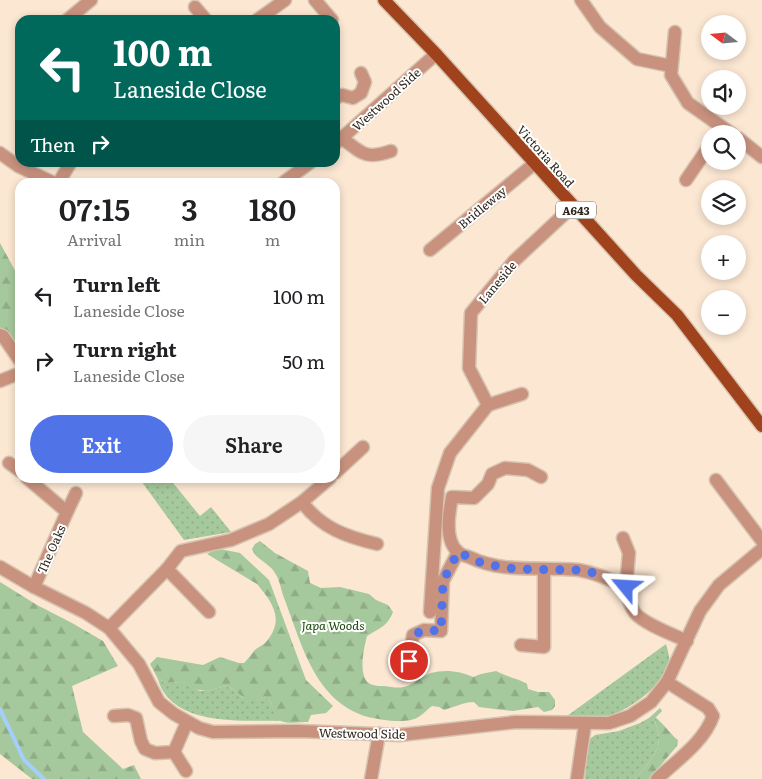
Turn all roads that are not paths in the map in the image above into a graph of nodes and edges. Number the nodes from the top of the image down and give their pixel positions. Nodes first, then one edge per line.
1 (91, 0) edge
2 (285, 0) edge
3 (315, 0) edge
4 (384, 0) edge
5 (581, 0) edge
6 (195, 7) dead end
7 (73, 15) edge
8 (202, 15) edge
9 (266, 15) edge
10 (328, 15) edge
11 (675, 32) dead end
12 (436, 54) junction
13 (671, 66) junction
14 (361, 73) dead end
15 (340, 96) edge
16 (715, 125) edge
17 (340, 140) edge
18 (340, 142) edge
19 (746, 144) edge
20 (391, 151) dead end
21 (0, 153) edge
22 (762, 157) edge
23 (701, 158) edge
24 (534, 163) junction
25 (15, 164) edge
26 (20, 167) edge
27 (68, 167) edge
28 (304, 167) edge
29 (44, 178) edge
30 (61, 178) edge
31 (289, 178) edge
32 (686, 180) dead end
33 (573, 206) junction
34 (430, 250) dead end
35 (0, 335) edge
36 (15, 354) edge
37 (15, 375) edge
38 (0, 381) edge
39 (522, 394) dead end
40 (488, 405) junction
41 (762, 426) edge
42 (364, 447) dead end
43 (9, 462) dead end
44 (15, 467) edge
45 (340, 469) edge
46 (541, 477) dead end
47 (716, 480) dead end
48 (33, 483) edge
49 (324, 483) edge
50 (76, 493) dead end
51 (302, 502) junction
52 (67, 512) junction
53 (623, 538) dead end
54 (762, 541) edge
55 (377, 544) dead end
56 (762, 549) edge
57 (458, 552) junction
58 (0, 567) edge
59 (167, 569) junction
60 (544, 569) junction
61 (34, 586) junction
62 (626, 587) junction
63 (209, 612) dead end
64 (430, 612) dead end
65 (109, 628) junction
66 (688, 641) junction
67 (521, 645) dead end
68 (409, 661) dead end
69 (667, 682) junction
70 (114, 716) dead end
71 (187, 722) junction
72 (584, 724) junction
73 (379, 734) junction
74 (174, 752) junction
75 (186, 771) dead end
76 (371, 779) edge
77 (577, 779) edge
78 (657, 779) edge

1 - 7 street
2 - 9 street
3 - 10 street
4 - 12 main road, Victoria Road / A643
5 - 13 street
6 - 8 street
11 - 13 street
12 - 17 street, Westwood Side
12 - 24 main road, Victoria Road / A643
13 - 16 street
14 - 15 street
18 - 20 street
19 - 22 street
21 - 25 street
23 - 32 street
24 - 33 main road, Victoria Road / A643
24 - 34 street, Bridleway
26 - 29 street
27 - 30 street
28 - 31 street
33 - 40 street, Laneside
33 - 41 main road, Victoria Road / A643
35 - 36 street
37 - 38 street
39 - 40 street
40 - 64 street
42 - 45 street
43 - 44 street
46 - 57 street
47 - 54 street
48 - 52 street, The Oaks
49 - 51 street
50 - 52 street, The Oaks
51 - 55 street
51 - 59 street
52 - 61 street, The Oaks
53 - 62 street
56 - 66 street, Westwood Side
57 - 60 street
57 - 68 street
58 - 61 street, Westwood Side
59 - 63 street
59 - 65 street
60 - 62 street
60 - 67 street
61 - 65 street, Westwood Side
62 - 66 street
65 - 71 street, Westwood Side
66 - 69 street, Westwood Side
69 - 72 street, Westwood Side
69 - 78 street
70 - 74 street
71 - 73 street, Westwood Side
71 - 74 street
72 - 73 street, Westwood Side
72 - 77 street
73 - 76 street
74 - 75 street

